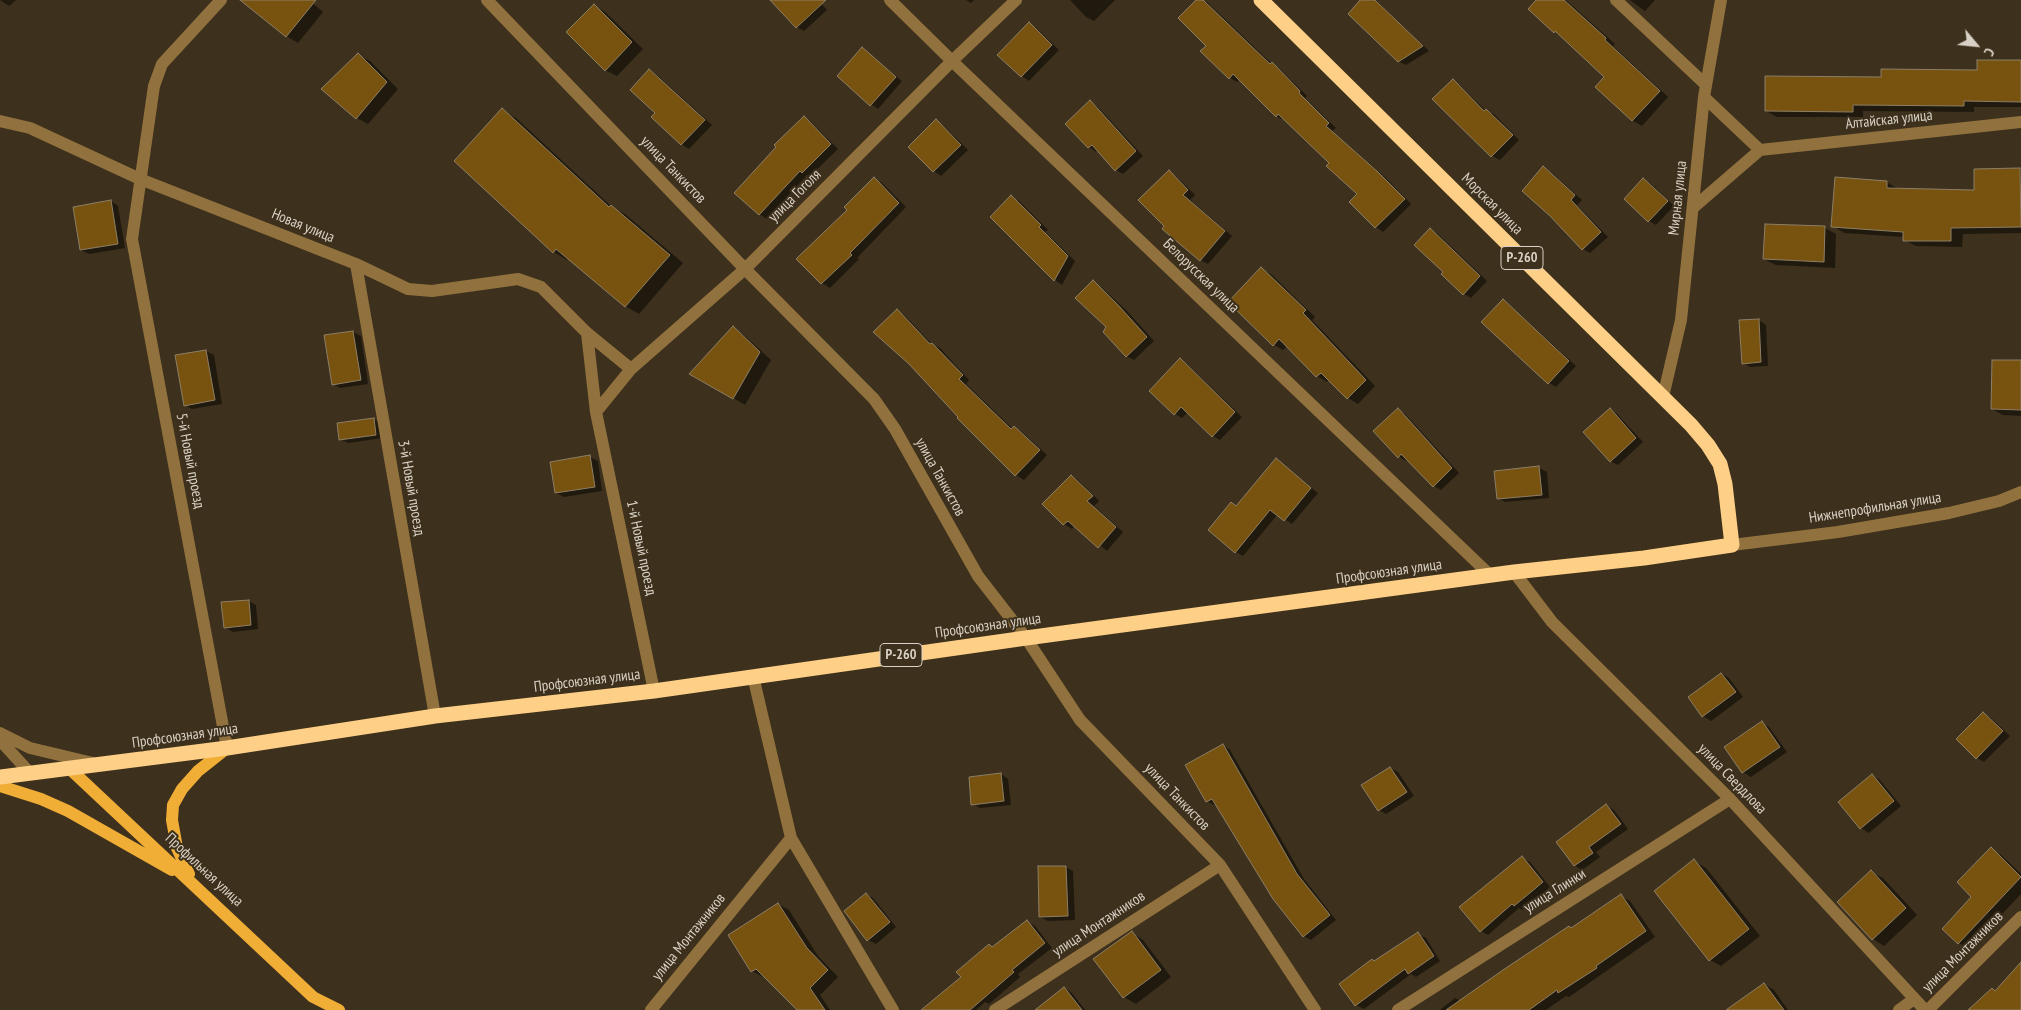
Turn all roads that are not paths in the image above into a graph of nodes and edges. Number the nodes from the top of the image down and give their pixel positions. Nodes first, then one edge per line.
1 (221, 0) edge
2 (487, 0) edge
3 (890, 0) edge
4 (1016, 0) edge
5 (1261, 0) edge
6 (1616, 0) edge
7 (1721, 0) edge
8 (952, 61) junction
9 (1705, 91) junction
10 (0, 121) edge
11 (2021, 122) edge
12 (1760, 150) junction
13 (140, 179) junction
14 (1694, 207) junction
15 (356, 264) junction
16 (745, 269) junction
17 (587, 333) junction
18 (631, 369) junction
19 (1663, 398) junction
20 (596, 412) junction
21 (2021, 492) edge
22 (1732, 545) junction
23 (1514, 572) junction
24 (1490, 575) junction
25 (1026, 638) junction
26 (753, 676) junction
27 (654, 691) junction
28 (435, 716) junction
29 (0, 733) edge
30 (0, 740) edge
31 (227, 748) junction
32 (101, 764) junction
33 (70, 769) junction
34 (29, 772) junction
35 (0, 777) edge
36 (0, 786) edge
37 (1730, 798) junction
38 (791, 838) junction
39 (1220, 865) junction
40 (192, 881) junction
41 (2021, 917) edge
42 (313, 997) junction
43 (1914, 999) junction
44 (320, 1010) edge
45 (339, 1010) edge
46 (651, 1010) edge
47 (893, 1010) edge
48 (995, 1010) edge
49 (1315, 1010) edge
50 (1398, 1010) edge
51 (1899, 1010) edge
52 (1926, 1010) edge

1 - 13 street, 5-й Новый проезд
2 - 16 street, улица Танкистов
3 - 8 street, Белорусская улица
4 - 8 street, улица Гоголя
5 - 19 highway, Морская улица / Р-260
6 - 9 street
7 - 9 street, Мирная улица
8 - 16 street, улица Гоголя
8 - 24 street, Белорусская улица
9 - 12 street
9 - 14 street, Мирная улица
10 - 13 street, Новая улица
11 - 12 street, Алтайская улица
12 - 14 street
13 - 15 street, Новая улица
13 - 31 street, 5-й Новый проезд
14 - 19 street, Мирная улица
15 - 17 street, Новая улица
15 - 28 street, 3-й Новый проезд
16 - 18 street, улица Гоголя
16 - 25 street, улица Танкистов
17 - 18 street, Новая улица
17 - 20 street
18 - 20 street, улица Гоголя
19 - 22 highway, Морская улица / Р-260
20 - 27 street, 1-й Новый проезд
21 - 22 street, Нижнепрофильная улица
22 - 23 highway, Профсоюзная улица / Р-260
23 - 24 highway, Профсоюзная улица / Р-260
23 - 37 street, улица Свердлова
24 - 25 highway, Профсоюзная улица / Р-260
25 - 26 highway, Профсоюзная улица / Р-260
25 - 39 street, улица Танкистов
26 - 27 highway, Профсоюзная улица / Р-260
26 - 38 street
27 - 28 highway, Профсоюзная улица / Р-260
28 - 31 highway, Профсоюзная улица / Р-260
29 - 32 street
30 - 34 street
31 - 32 highway, Профсоюзная улица / Р-260
31 - 40 main road
32 - 33 highway, Профсоюзная улица / Р-260
33 - 34 highway, Р-260
33 - 40 main road, Профильная улица
34 - 35 highway, Р-260
36 - 40 main road
37 - 43 street, улица Свердлова
37 - 50 street, улица Глинки
38 - 46 street, улица Монтажников
38 - 47 street
39 - 48 street, улица Монтажников
39 - 49 street, улица Танкистов
40 - 42 main road, Профильная улица
41 - 52 street, улица Монтажников
42 - 44 main road
42 - 45 main road
43 - 51 street, улица Монтажников
43 - 52 street, улица Свердлова

